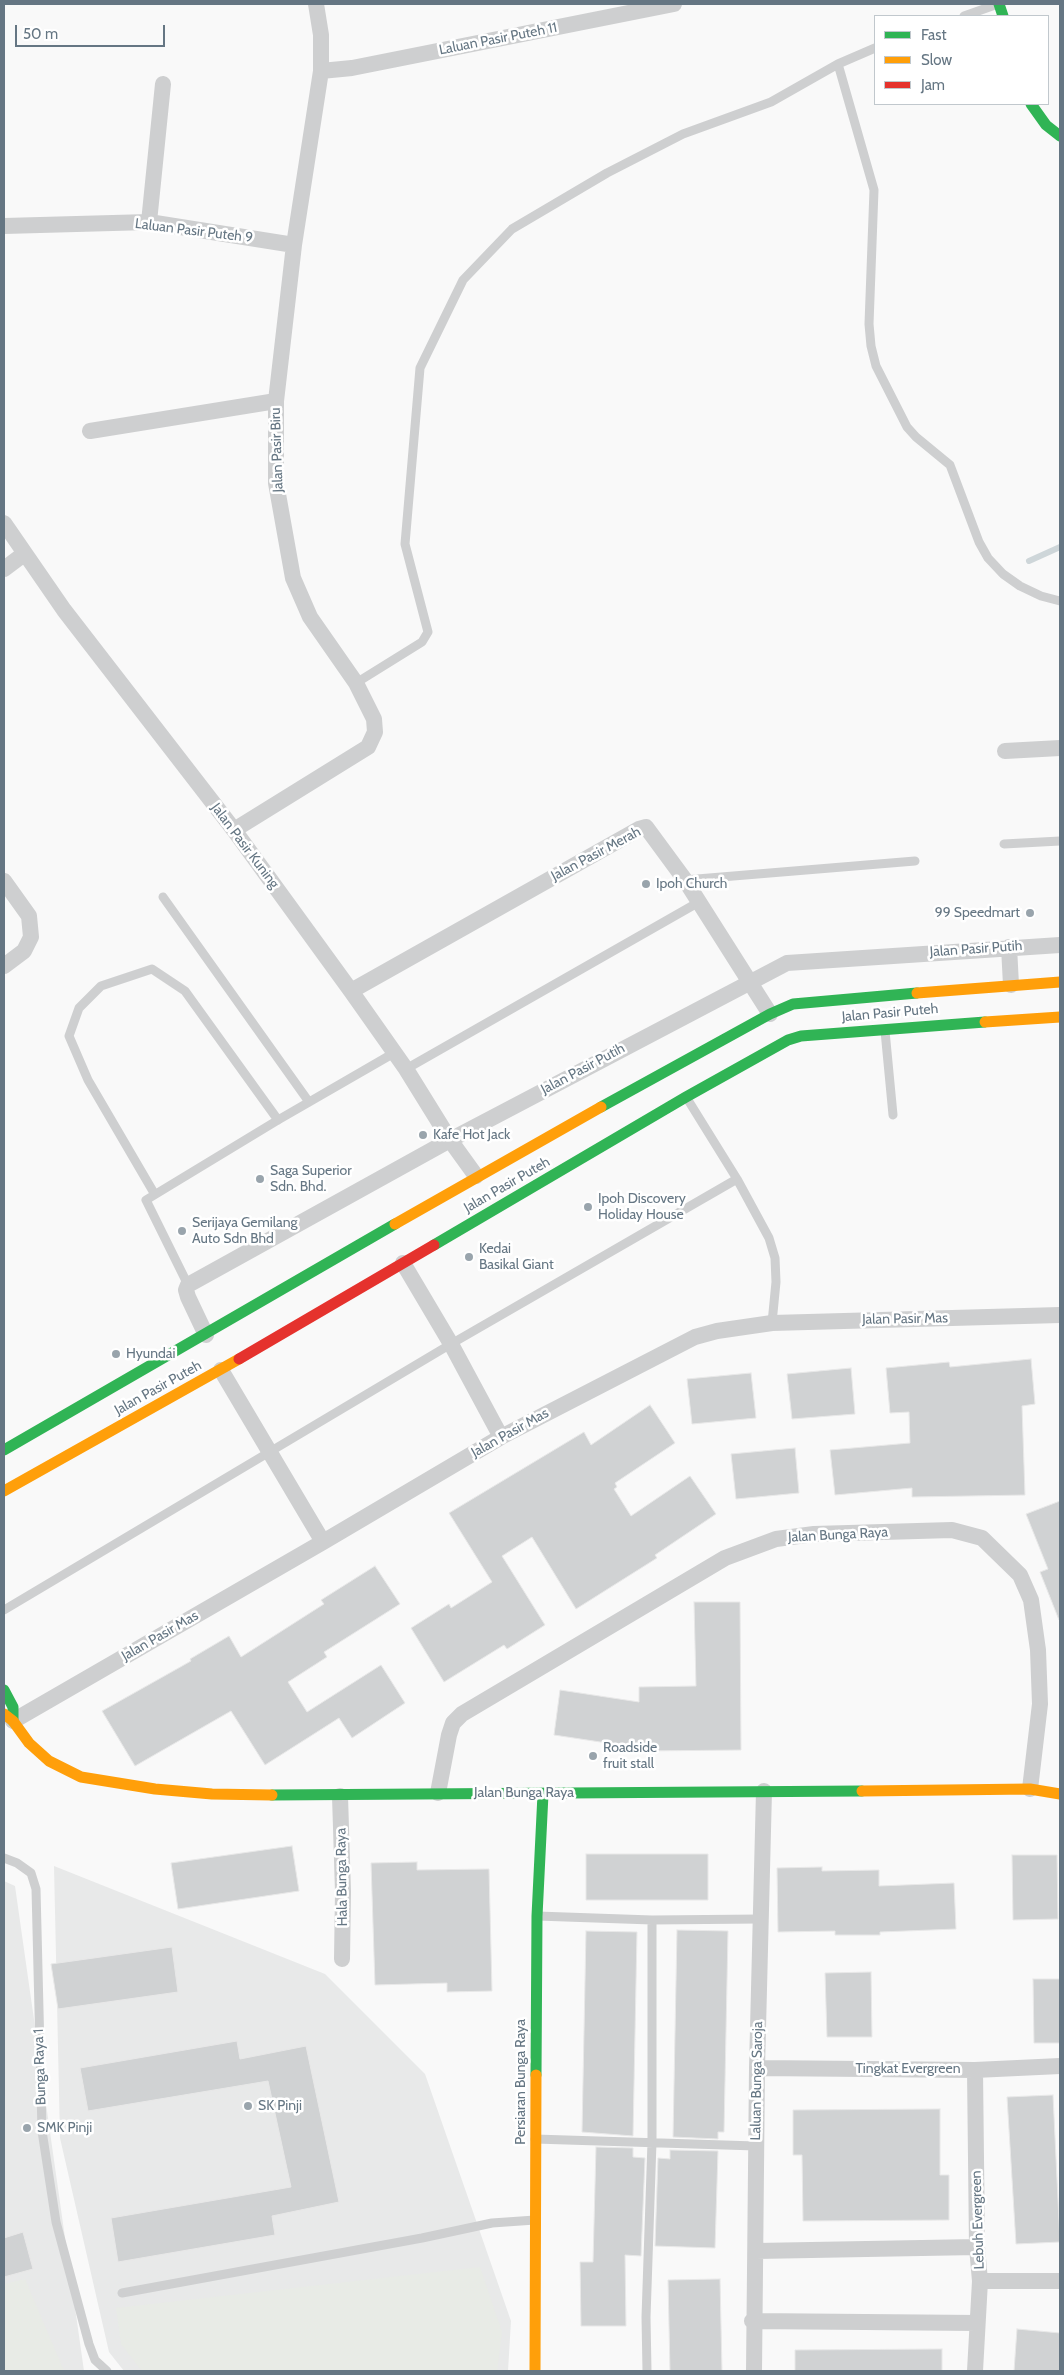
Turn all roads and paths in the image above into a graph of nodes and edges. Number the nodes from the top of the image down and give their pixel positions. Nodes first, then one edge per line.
1 (316, 4) edge
2 (674, 4) edge
3 (999, 4) edge
4 (967, 15) edge
5 (874, 48) edge
6 (838, 64) junction
7 (321, 71) junction
8 (163, 84) dead end
9 (1032, 105) edge
10 (1060, 136) edge
11 (149, 222) junction
12 (4, 226) edge
13 (294, 245) junction
14 (276, 401) junction
15 (90, 431) dead end
16 (4, 523) edge
17 (24, 554) junction
18 (4, 569) edge
19 (1060, 601) edge
20 (356, 683) junction
21 (1060, 748) edge
22 (1005, 751) dead end
23 (234, 830) junction
24 (1060, 841) edge
25 (1004, 844) dead end
26 (915, 862) dead end
27 (685, 880) junction
28 (4, 881) edge
29 (163, 897) dead end
30 (699, 902) junction
31 (1060, 944) edge
32 (1009, 947) junction
33 (4, 966) edge
34 (749, 981) junction
35 (1060, 982) edge
36 (1012, 986) junction
37 (351, 990) junction
38 (894, 1016) dead end
39 (1060, 1017) edge
40 (774, 1018) junction
41 (910, 1026) junction
42 (885, 1028) junction
43 (394, 1054) junction
44 (406, 1069) junction
45 (686, 1097) junction
46 (309, 1102) junction
47 (893, 1115) dead end
48 (278, 1120) junction
49 (450, 1140) junction
50 (476, 1176) junction
51 (737, 1179) junction
52 (154, 1193) junction
53 (403, 1263) junction
54 (188, 1285) junction
55 (1060, 1315) edge
56 (772, 1322) junction
57 (206, 1335) junction
58 (452, 1344) junction
59 (222, 1370) junction
60 (501, 1437) junction
61 (4, 1450) edge
62 (269, 1452) junction
63 (4, 1490) edge
64 (323, 1542) junction
65 (4, 1610) edge
66 (4, 1690) edge
67 (8, 1718) edge
68 (1030, 1789) junction
69 (764, 1791) junction
70 (438, 1793) junction
71 (542, 1794) junction
72 (1060, 1794) edge
73 (340, 1796) junction
74 (4, 1858) edge
75 (536, 1916) junction
76 (760, 1918) junction
77 (652, 1920) junction
78 (342, 1959) dead end
79 (1060, 2066) edge
80 (756, 2068) junction
81 (975, 2070) junction
82 (535, 2140) junction
83 (652, 2142) junction
84 (756, 2146) junction
85 (535, 2220) junction
86 (977, 2247) junction
87 (756, 2251) junction
88 (980, 2280) junction
89 (1060, 2281) edge
90 (122, 2293) dead end
91 (752, 2321) junction
92 (977, 2323) junction
93 (107, 2371) edge
94 (535, 2371) edge
95 (647, 2371) edge
96 (754, 2371) edge
97 (975, 2371) edge

1 - 7 street, Jalan Pasir Biru
2 - 7 street, Laluan Pasir Puteh 11
3 - 4 lane
5 - 6 lane
6 - 19 lane
6 - 20 lane
7 - 13 street, Jalan Pasir Biru
8 - 11 street
9 - 10 main road
11 - 12 street, Laluan Pasir Puteh 9
11 - 13 street, Laluan Pasir Puteh 9
13 - 14 street, Jalan Pasir Biru
14 - 15 street
14 - 20 street, Jalan Pasir Biru
16 - 17 street, Jalan Pasir Kuning
17 - 18 street
17 - 23 street, Jalan Pasir Kuning
20 - 23 street, Jalan Pasir Biru
21 - 22 street
23 - 37 street, Jalan Pasir Kuning
24 - 25 lane
26 - 27 lane
27 - 30 street, Jalan Pasir Merah
27 - 37 street, Jalan Pasir Merah
28 - 33 street
29 - 46 lane
30 - 34 street, Jalan Pasir Merah
30 - 44 lane
31 - 32 street, Jalan Pasir Putih
32 - 34 street, Jalan Pasir Putih
32 - 36 street
34 - 40 street, Jalan Pasir Merah
34 - 49 street, Jalan Pasir Putih
35 - 36 main road, Jalan Pasir Puteh
36 - 40 main road, Jalan Pasir Puteh
37 - 43 street, Jalan Pasir Kuning
38 - 41 main road
39 - 41 main road, Jalan Pasir Puteh
40 - 50 main road, Jalan Pasir Puteh
41 - 42 main road, Jalan Pasir Puteh
42 - 45 main road, Jalan Pasir Puteh
42 - 47 lane
43 - 44 street, Jalan Pasir Kuning
43 - 46 lane
44 - 49 street, Jalan Pasir Kuning
45 - 51 lane
45 - 53 main road, Jalan Pasir Puteh
46 - 48 lane
48 - 52 lane
48 - 52 lane
49 - 50 street, Jalan Pasir Kuning
49 - 54 street, Jalan Pasir Putih
50 - 57 main road, Jalan Pasir Puteh
51 - 56 lane
51 - 58 lane
52 - 54 lane
53 - 58 street
53 - 59 main road, Jalan Pasir Puteh
54 - 57 street
55 - 56 street, Jalan Pasir Mas
56 - 60 street, Jalan Pasir Mas
57 - 61 main road, Jalan Pasir Puteh
58 - 60 street
58 - 62 lane
59 - 62 street
59 - 63 main road, Jalan Pasir Puteh
60 - 64 street, Jalan Pasir Mas
62 - 64 street
62 - 65 lane
64 - 67 street, Jalan Pasir Mas
66 - 67 main road, Jalan Bunga Raya
67 - 73 main road, Jalan Bunga Raya
68 - 69 main road, Jalan Bunga Raya
68 - 70 street, Jalan Bunga Raya
68 - 72 main road, Jalan Bunga Raya
69 - 71 main road, Jalan Bunga Raya
69 - 76 street, Laluan Bunga Saroja
70 - 71 main road, Jalan Bunga Raya
70 - 73 main road, Jalan Bunga Raya
71 - 75 main road, Persiaran Bunga Raya
73 - 78 street, Hala Bunga Raya
74 - 93 lane, Bunga Raya 1
75 - 77 lane
75 - 82 main road, Persiaran Bunga Raya
76 - 77 lane
76 - 80 street, Laluan Bunga Saroja
77 - 83 lane
79 - 81 street, Tingkat Evergreen
80 - 81 street, Tingkat Evergreen
80 - 84 street, Laluan Bunga Saroja
81 - 86 street, Lebuh Evergreen
82 - 83 lane
82 - 85 main road, Persiaran Bunga Raya
83 - 84 lane
83 - 95 lane
84 - 87 street, Laluan Bunga Saroja
85 - 90 lane
85 - 94 main road, Persiaran Bunga Raya
86 - 87 street
86 - 88 street, Lebuh Evergreen
87 - 91 street, Laluan Bunga Saroja
88 - 89 street
88 - 92 street, Lebuh Evergreen
91 - 92 street
91 - 96 street, Laluan Bunga Saroja
92 - 97 street, Lebuh Evergreen

